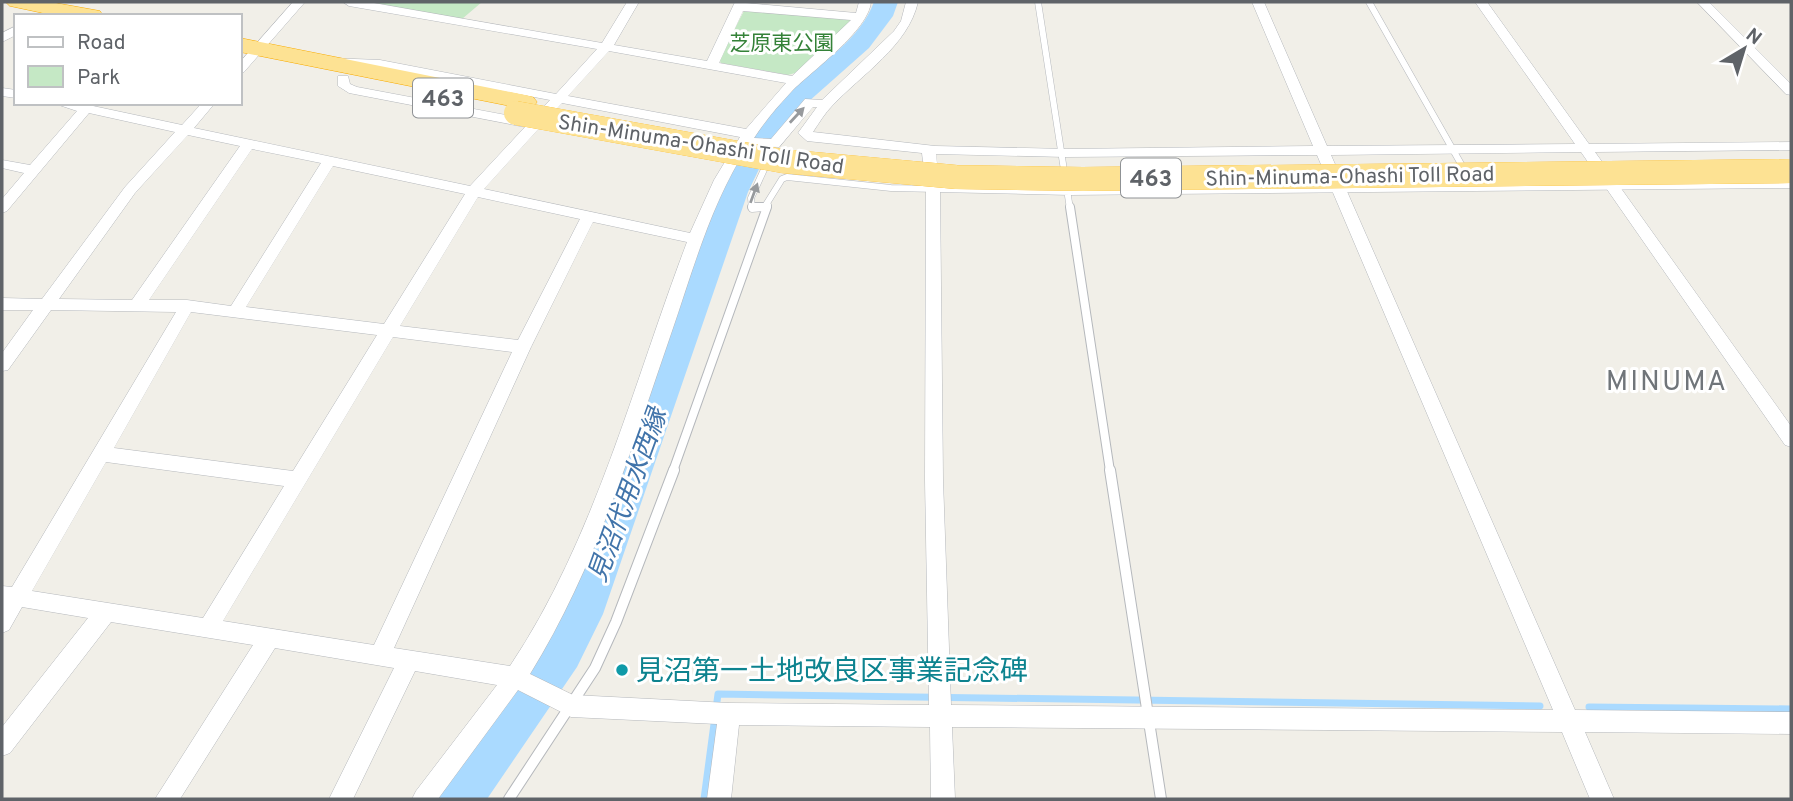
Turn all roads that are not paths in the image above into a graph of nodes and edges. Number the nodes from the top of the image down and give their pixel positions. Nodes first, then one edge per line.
1 (17, 2) edge
2 (299, 2) edge
3 (353, 2) edge
4 (634, 2) edge
5 (865, 2) edge
6 (912, 2) edge
7 (1038, 2) edge
8 (1258, 2) edge
9 (1369, 2) edge
10 (1481, 2) edge
11 (1703, 2) edge
12 (740, 4) edge
13 (55, 5) edge
14 (802, 7) edge
15 (85, 14) edge
16 (859, 17) junction
17 (606, 47) junction
18 (245, 57) edge
19 (323, 61) junction
20 (711, 66) junction
21 (343, 79) junction
22 (376, 79) junction
23 (793, 80) junction
24 (1791, 91) edge
25 (558, 98) junction
26 (67, 105) edge
27 (207, 105) edge
28 (825, 105) junction
29 (86, 109) junction
30 (525, 113) junction
31 (184, 130) junction
32 (746, 137) junction
33 (249, 143) junction
34 (1791, 146) edge
35 (1585, 148) junction
36 (929, 149) junction
37 (1324, 150) junction
38 (1452, 150) junction
39 (1062, 153) junction
40 (1791, 158) edge
41 (329, 161) junction
42 (732, 161) junction
43 (2, 164) edge
44 (36, 171) junction
45 (1791, 172) edge
46 (1791, 185) edge
47 (1610, 186) junction
48 (1475, 188) junction
49 (933, 189) junction
50 (1339, 189) junction
51 (474, 191) junction
52 (1070, 192) junction
53 (769, 203) junction
54 (2, 208) edge
55 (589, 216) junction
56 (696, 239) junction
57 (2, 304) edge
58 (44, 306) junction
59 (136, 306) junction
60 (187, 306) junction
61 (235, 312) junction
62 (390, 331) junction
63 (523, 347) junction
64 (2, 365) edge
65 (1791, 440) edge
66 (102, 454) junction
67 (299, 480) junction
68 (8, 596) edge
69 (106, 612) junction
70 (2, 623) edge
71 (208, 629) junction
72 (269, 639) junction
73 (379, 656) junction
74 (409, 661) junction
75 (514, 677) junction
76 (571, 706) junction
77 (729, 714) junction
78 (1148, 716) junction
79 (943, 717) junction
80 (1570, 723) junction
81 (1791, 723) edge
82 (2, 745) edge
83 (167, 799) edge
84 (341, 799) edge
85 (424, 799) edge
86 (509, 799) edge
87 (719, 799) edge
88 (943, 799) edge
89 (1161, 799) edge
90 (1602, 799) edge

1 - 13 highway
2 - 18 street
3 - 17 street
4 - 17 street
5 - 16 street
6 - 28 street
7 - 39 lane
8 - 37 street
9 - 38 lane
10 - 35 street
11 - 24 street
12 - 14 street
12 - 20 street
13 - 15 highway
14 - 16 street
16 - 23 street
17 - 20 street
17 - 25 street
18 - 19 highway, 463
18 - 21 highway, 463
19 - 22 highway, 463
19 - 25 street
20 - 23 street
21 - 22 highway, 463
21 - 30 street
22 - 30 highway, Shin-Minuma-Ohashi Toll Road / 463
23 - 32 street
25 - 30 street
25 - 32 street
26 - 29 street
27 - 31 street
32 -> 28 street
28 - 36 street
29 - 31 street
29 - 44 street
30 - 40 highway, Shin-Minuma-Ohashi Toll Road / 463
30 - 42 street
30 - 45 highway, Shin-Minuma-Ohashi Toll Road / 463, bridge
30 - 51 street
31 - 33 street
31 - 58 street
32 - 42 street
33 - 41 street
33 - 59 street
34 - 35 street
35 - 38 street
35 - 47 street
36 - 39 street
36 - 49 street
37 - 38 street
37 - 39 street
37 - 50 street
38 - 48 lane
39 - 52 lane
41 - 51 street
41 - 61 street
53 -> 42 lane
42 - 56 street
43 - 44 street
44 - 54 street
46 - 47 lane
47 - 48 lane
47 - 65 street
48 - 50 lane
49 - 52 lane
49 - 53 lane
49 - 79 street
50 - 52 lane
50 - 80 street
51 - 55 street
51 - 62 street
52 - 78 lane
53 - 76 lane
55 - 56 street
55 - 63 street
56 - 75 street
57 - 58 street
58 - 59 street
58 - 64 street
59 - 60 street
60 - 61 street
60 - 66 street
61 - 62 street
62 - 63 street
62 - 67 street
63 - 73 street
66 - 67 street
66 - 68 street
67 - 71 street
68 - 69 street
68 - 70 street
69 - 71 street
69 - 82 street
71 - 72 street
72 - 73 street
72 - 83 street
73 - 74 street
74 - 75 street
74 - 84 street
75 - 76 street
75 - 85 street
76 - 77 street
76 - 86 lane
77 - 79 street
77 - 87 street
78 - 79 street
78 - 80 street
78 - 89 lane
79 - 88 street
80 - 81 street
80 - 90 street

